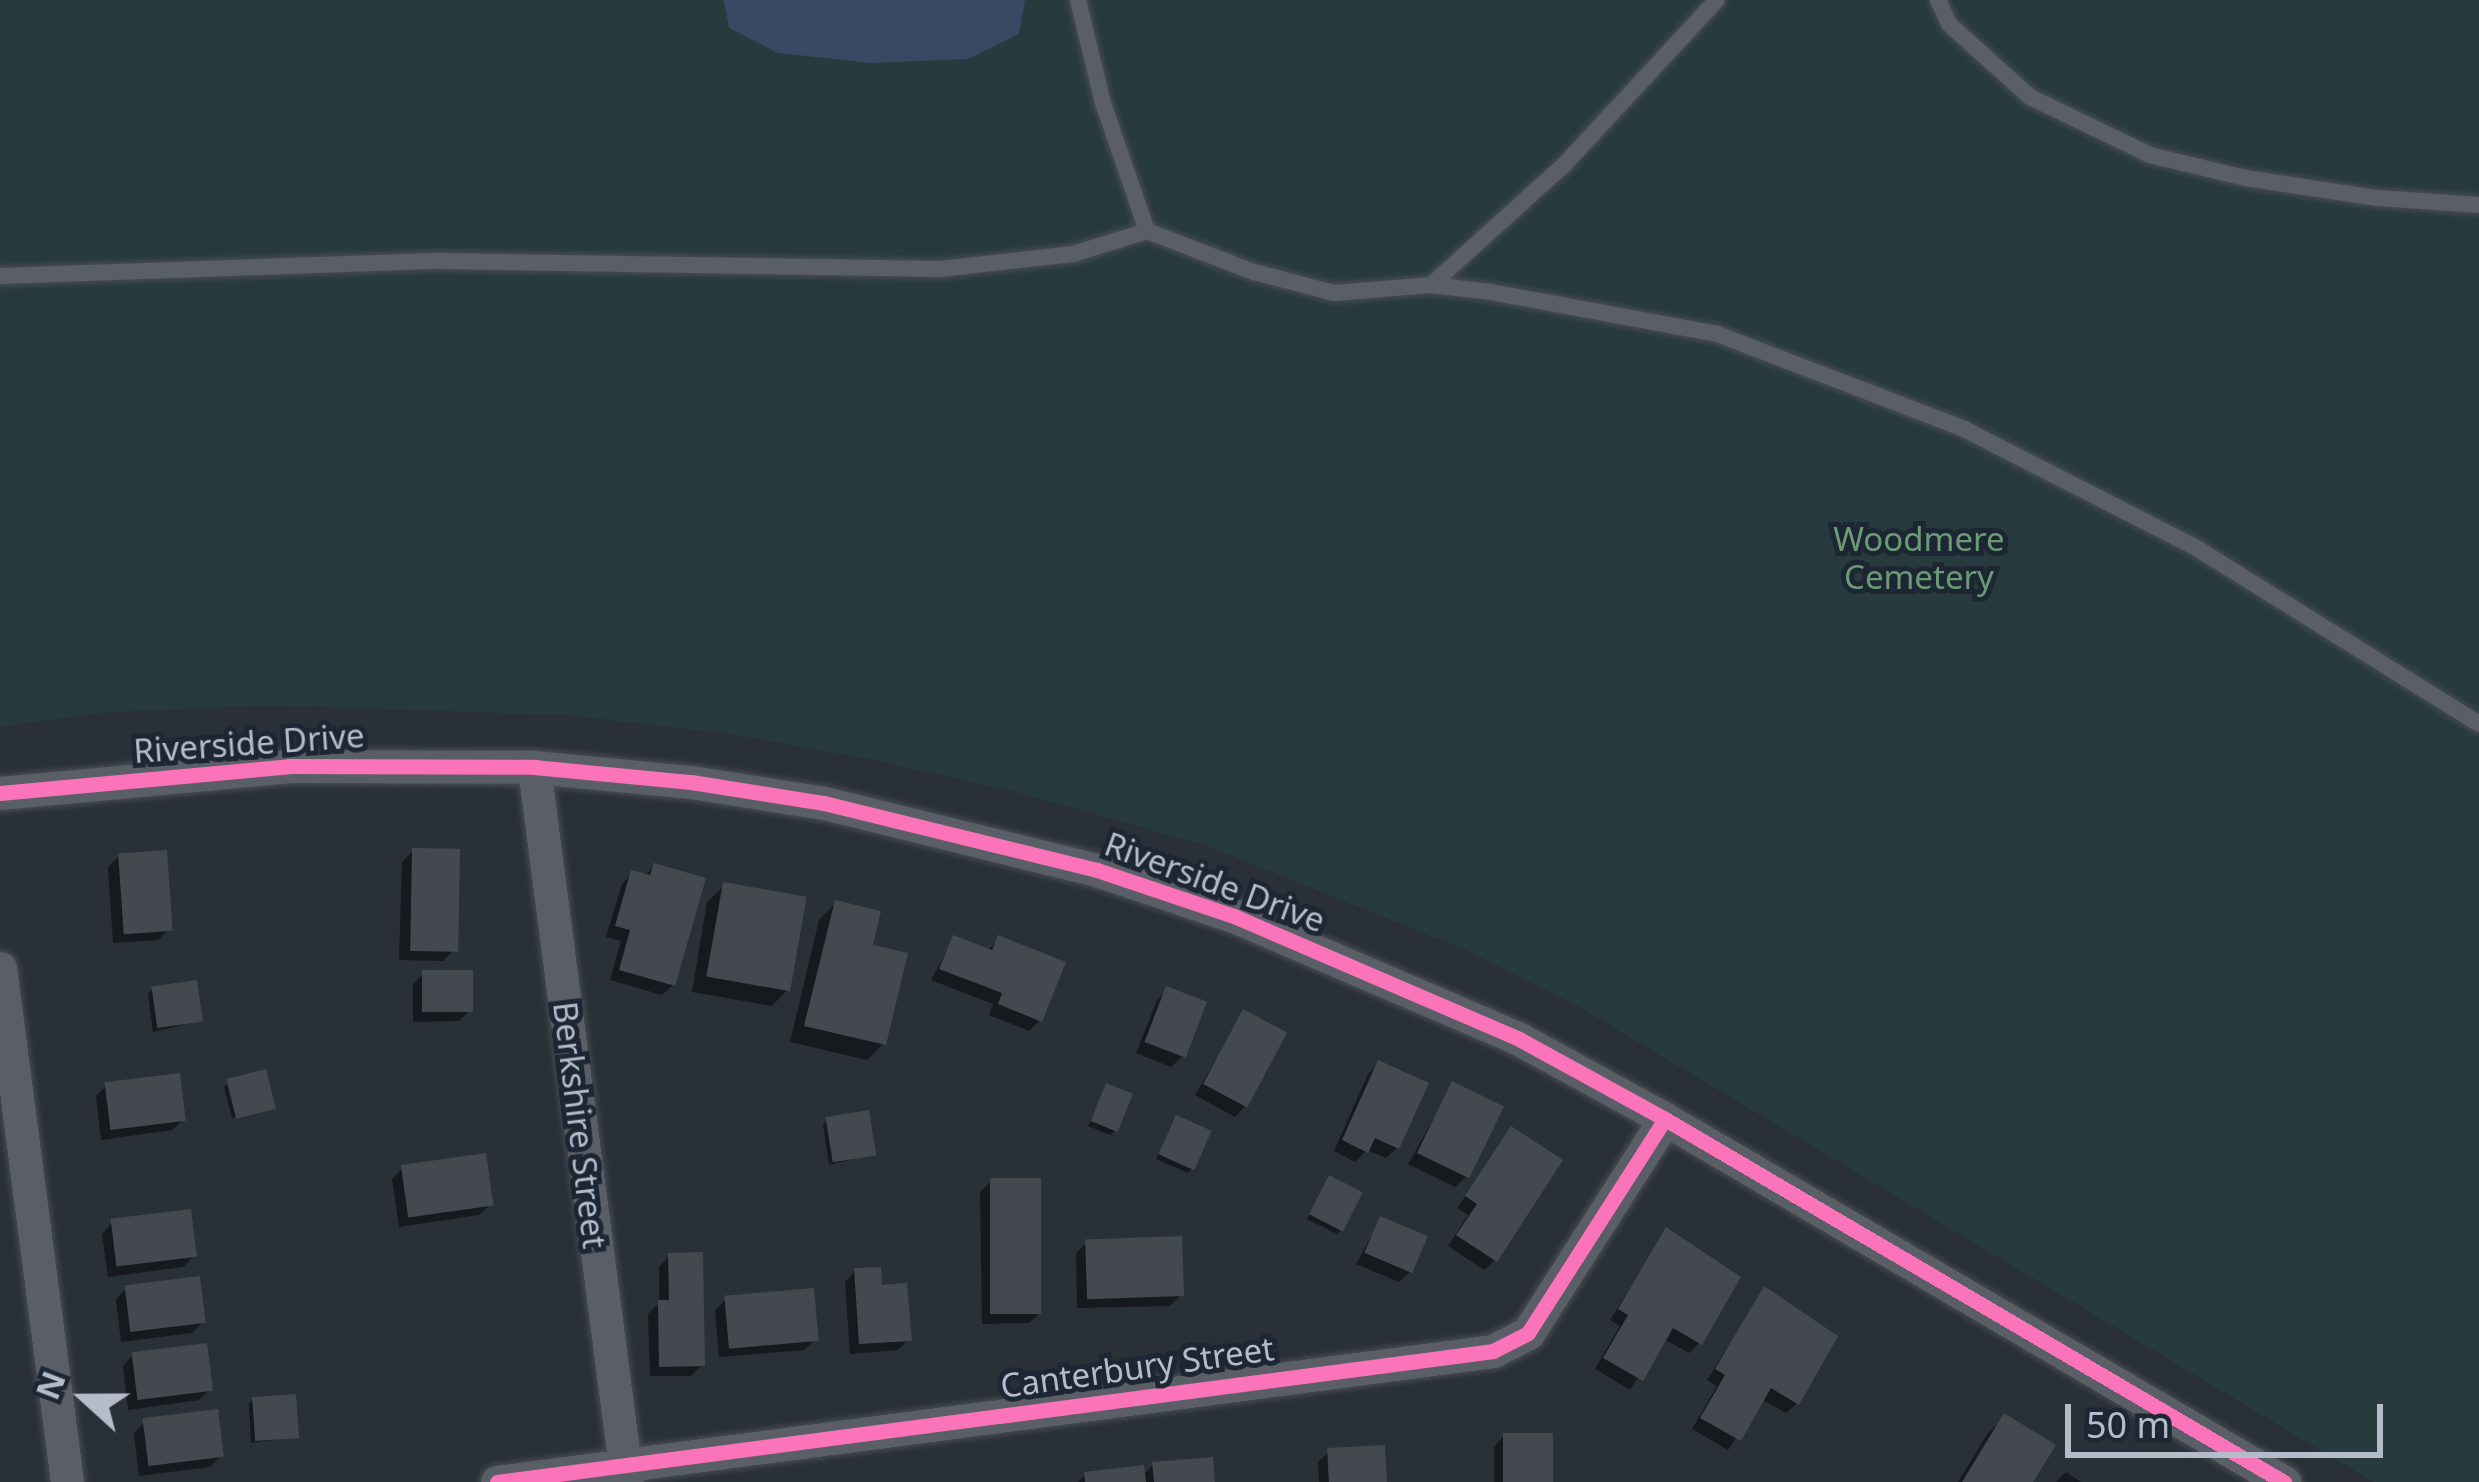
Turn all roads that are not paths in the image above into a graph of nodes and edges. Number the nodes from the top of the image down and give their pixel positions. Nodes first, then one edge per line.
1 (1078, 0) edge
2 (1717, 0) edge
3 (1938, 0) edge
4 (2479, 205) edge
5 (1147, 231) junction
6 (0, 276) edge
7 (1431, 285) junction
8 (2479, 724) edge
9 (534, 767) junction
10 (0, 794) edge
11 (0, 968) edge
12 (1665, 1119) junction
13 (625, 1474) edge
14 (67, 1482) edge
15 (497, 1482) edge
16 (2284, 1482) edge

1 - 5 lane
2 - 7 lane
3 - 4 lane
5 - 6 lane
5 - 7 lane
7 - 8 lane
9 - 10 street, Riverside Drive
9 - 12 street, Riverside Drive
9 - 13 street, Berkshire Street
11 - 14 street
12 - 13 street, Canterbury Street
12 - 16 street, Riverside Drive
13 - 15 street, Canterbury Street

